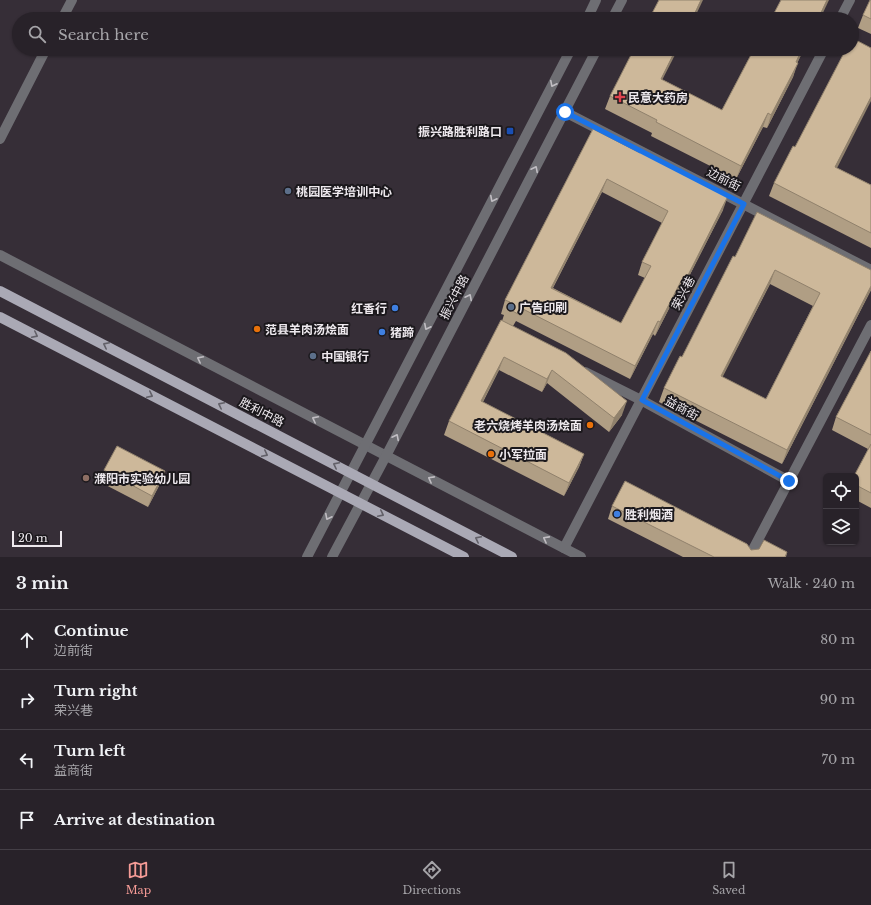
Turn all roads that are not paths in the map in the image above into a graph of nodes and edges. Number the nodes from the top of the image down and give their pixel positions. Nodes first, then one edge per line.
1 (72, 0) edge
2 (596, 0) edge
3 (622, 0) edge
4 (850, 0) edge
5 (66, 12) edge
6 (590, 12) edge
7 (616, 12) edge
8 (844, 12) edge
9 (42, 56) edge
10 (567, 56) edge
11 (593, 56) edge
12 (820, 56) edge
13 (565, 112) junction
14 (0, 139) edge
15 (744, 204) junction
16 (0, 255) edge
17 (871, 270) edge
18 (0, 291) edge
19 (0, 317) edge
20 (871, 325) edge
21 (573, 366) edge
22 (642, 400) junction
23 (365, 445) junction
24 (386, 456) junction
25 (351, 473) junction
26 (789, 481) junction
27 (371, 484) junction
28 (340, 493) junction
29 (360, 504) junction
30 (564, 548) junction
31 (307, 557) edge
32 (332, 557) edge
33 (464, 557) edge
34 (512, 557) edge
35 (581, 557) edge
36 (749, 557) edge

1 - 5 street
2 - 6 street
3 - 7 street
4 - 8 street
9 - 14 street
10 -> 23 street, 振兴中路
11 - 13 street, 振兴中路
12 - 15 street, 荣兴巷
13 - 15 street, 边前街
24 -> 13 street, 振兴中路
15 - 17 street, 边前街
15 - 22 street, 荣兴巷
23 -> 16 street
25 -> 18 main road, 胜利中路
19 -> 28 main road
20 - 26 street
21 - 22 street, 益商街
22 - 26 street, 益商街
22 - 30 street, 荣兴巷
23 - 24 street
23 - 25 street, 振兴中路
24 - 27 street, 振兴中路
30 -> 24 street
25 - 27 main road, 胜利中路
25 - 28 street, 振兴中路
26 - 36 street
27 - 29 street, 振兴中路
34 -> 27 main road, 胜利中路
28 - 29 main road
28 -> 31 street, 振兴中路
29 - 32 street, 振兴中路
29 -> 33 main road
30 - 35 street

